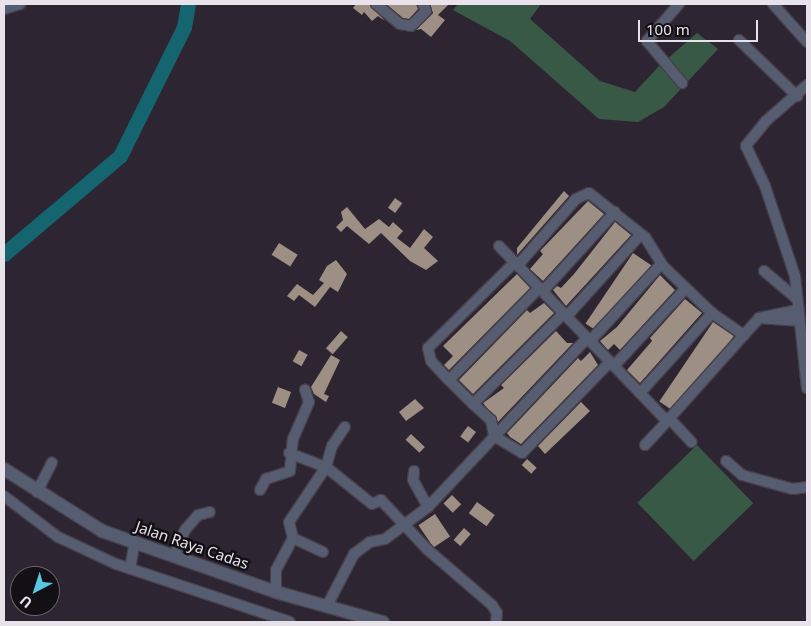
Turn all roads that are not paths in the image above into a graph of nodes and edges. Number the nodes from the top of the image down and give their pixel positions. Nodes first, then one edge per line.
1 (20, 4) edge
2 (376, 4) edge
3 (423, 4) edge
4 (679, 4) edge
5 (773, 4) edge
6 (5, 11) edge
7 (739, 40) dead end
8 (807, 42) edge
9 (682, 83) dead end
10 (807, 86) edge
11 (797, 96) junction
12 (615, 212) junction
13 (641, 234) junction
14 (499, 246) dead end
15 (516, 264) junction
16 (661, 264) junction
17 (764, 271) dead end
18 (686, 288) junction
19 (541, 290) junction
20 (796, 298) junction
21 (796, 310) junction
22 (712, 313) junction
23 (565, 315) junction
24 (759, 318) junction
25 (798, 321) junction
26 (744, 335) junction
27 (589, 340) junction
28 (612, 364) junction
29 (449, 380) junction
30 (807, 388) edge
31 (305, 390) dead end
32 (640, 393) junction
33 (473, 404) junction
34 (668, 420) junction
35 (345, 427) dead end
36 (494, 436) junction
37 (691, 442) dead end
38 (645, 445) dead end
39 (289, 453) junction
40 (726, 461) dead end
41 (52, 463) dead end
42 (326, 467) junction
43 (4, 469) edge
44 (414, 471) dead end
45 (807, 487) edge
46 (260, 490) dead end
47 (37, 492) junction
48 (4, 496) edge
49 (428, 507) junction
50 (210, 512) dead end
51 (405, 524) junction
52 (294, 538) junction
53 (135, 544) junction
54 (323, 552) dead end
55 (174, 556) junction
56 (130, 566) junction
57 (276, 592) junction
58 (327, 606) junction
59 (290, 622) edge
60 (383, 622) edge
61 (496, 622) edge

1 - 6 street
2 - 3 street
4 - 9 street
5 - 8 street
7 - 11 street
10 - 11 street
11 - 20 street
12 - 13 street
12 - 15 street
12 - 19 street
13 - 16 street
13 - 23 street
14 - 15 street
15 - 19 street
15 - 29 street
16 - 18 street
16 - 27 street
17 - 20 street
18 - 22 street
18 - 28 street
19 - 23 street
19 - 29 street
20 - 21 street
21 - 24 street
21 - 25 street
22 - 26 street
22 - 32 street
23 - 27 street
23 - 33 street
24 - 25 street
24 - 26 street
25 - 30 street
26 - 34 street
27 - 28 street
27 - 36 street
28 - 32 street
28 - 36 street
29 - 33 street
31 - 39 street
32 - 34 street
33 - 36 street
34 - 37 street
34 - 38 street
35 - 42 street
36 - 49 street
39 - 42 street
39 - 46 street
40 - 45 street
41 - 47 street
42 - 51 street
42 - 52 street
43 - 47 street, Jalan Raya Cadas
44 - 49 street
47 - 53 street, Jalan Raya Cadas
48 - 56 street
49 - 51 street
50 - 55 street
51 - 58 street
51 - 61 street
52 - 54 street
52 - 57 street
53 - 55 street, Jalan Raya Cadas
53 - 56 street
55 - 57 street, Jalan Raya Cadas
56 - 59 street
57 - 58 street, Jalan Raya Cadas
58 - 60 street, Jalan Raya Cadas

